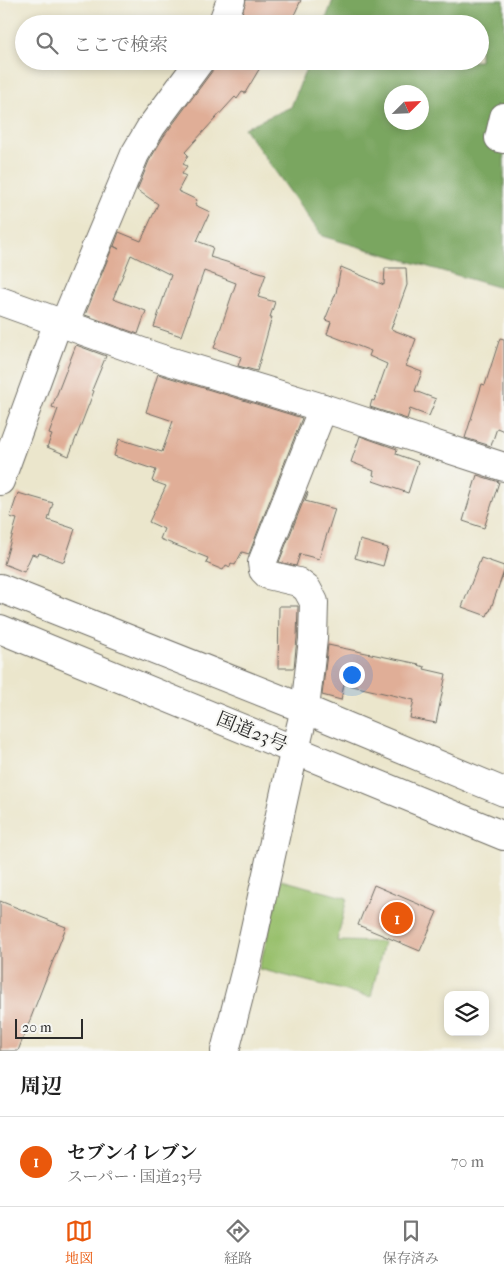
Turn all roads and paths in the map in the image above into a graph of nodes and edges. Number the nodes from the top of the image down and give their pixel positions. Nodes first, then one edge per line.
1 (231, 0) edge
2 (225, 15) edge
3 (193, 70) edge
4 (504, 117) edge
5 (504, 140) edge
6 (0, 300) edge
7 (61, 323) junction
8 (323, 408) junction
9 (504, 467) edge
10 (0, 481) edge
11 (0, 588) edge
12 (0, 629) edge
13 (305, 709) junction
14 (296, 750) junction
15 (504, 792) edge
16 (504, 836) edge
17 (225, 1051) edge

1 - 2 main road
3 - 7 main road
4 - 5 main road
6 - 7 main road
7 - 8 main road
7 - 10 main road
8 - 9 main road
8 - 13 main road
11 - 13 main road
12 - 14 main road, 国道23号
13 - 14 main road
13 - 15 main road
14 - 16 main road, 国道23号
14 - 17 main road

